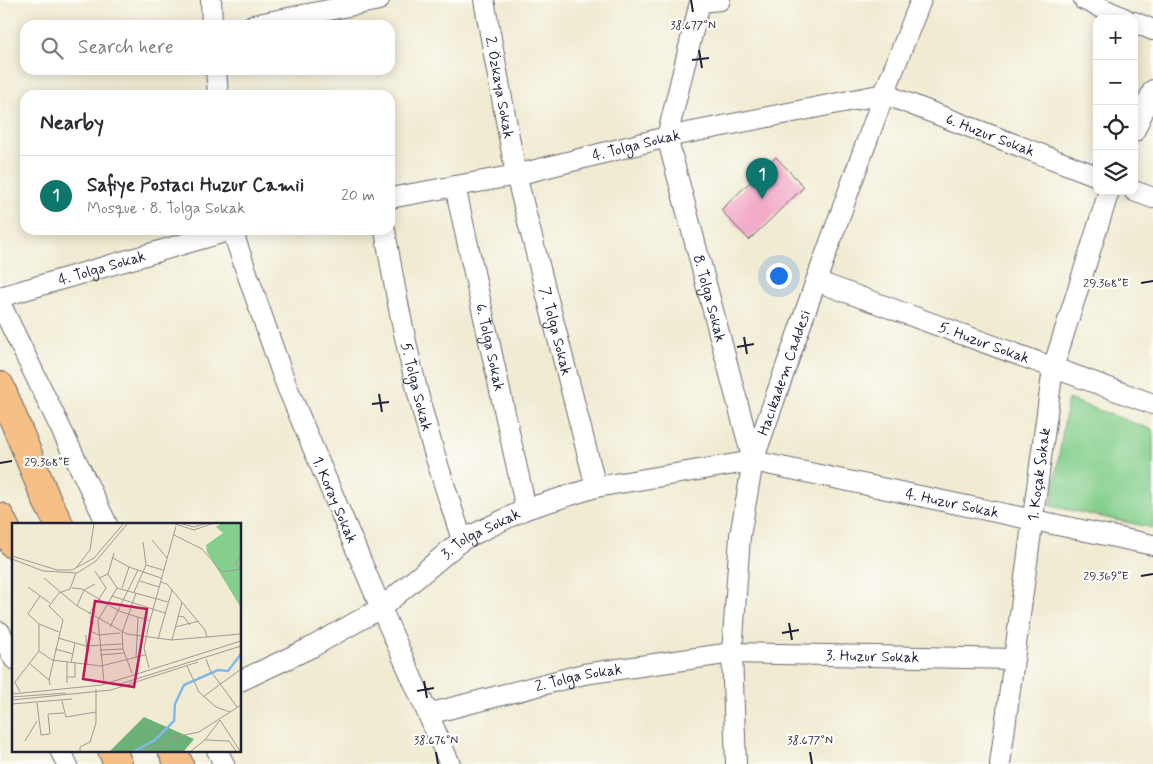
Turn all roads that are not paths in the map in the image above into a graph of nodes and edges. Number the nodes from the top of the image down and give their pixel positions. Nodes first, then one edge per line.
1 (211, 0) edge
2 (379, 0) edge
3 (484, 0) edge
4 (921, 0) edge
5 (1084, 0) edge
6 (710, 1) edge
7 (1117, 15) edge
8 (212, 20) edge
9 (278, 20) edge
10 (1138, 24) edge
11 (1153, 30) edge
12 (216, 75) edge
13 (218, 90) edge
14 (1153, 90) edge
15 (884, 94) junction
16 (1138, 123) edge
17 (667, 137) junction
18 (1093, 174) edge
19 (516, 175) junction
20 (454, 186) junction
21 (1138, 192) edge
22 (1108, 195) edge
23 (395, 197) edge
24 (1153, 198) edge
25 (215, 235) edge
26 (234, 235) edge
27 (386, 235) edge
28 (816, 281) junction
29 (0, 297) edge
30 (0, 303) edge
31 (1053, 368) junction
32 (0, 386) edge
33 (1153, 404) edge
34 (753, 462) junction
35 (596, 487) junction
36 (526, 509) junction
37 (0, 517) edge
38 (1031, 519) junction
39 (58, 523) edge
40 (107, 523) edge
41 (462, 540) junction
42 (12, 542) edge
43 (1153, 545) edge
44 (381, 608) junction
45 (0, 632) edge
46 (732, 654) junction
47 (12, 655) edge
48 (1013, 659) junction
49 (241, 681) edge
50 (428, 714) junction
51 (61, 752) edge
52 (113, 752) edge
53 (173, 752) edge
54 (218, 752) edge
55 (67, 764) edge
56 (118, 764) edge
57 (179, 764) edge
58 (224, 764) edge
59 (450, 764) edge
60 (736, 764) edge
61 (1000, 764) edge

1 - 8 street
2 - 9 street
3 - 19 street, 2. Özkaya Sokak
4 - 15 street, Hacıkadem Caddesi
5 - 7 street
6 - 17 street
10 - 11 street
12 - 13 street
14 - 16 street
15 - 17 street, 4. Tolga Sokak
15 - 18 street, 6. Huzur Sokak
15 - 28 street, Hacıkadem Caddesi
17 - 19 street, 4. Tolga Sokak
17 - 34 street, 8. Tolga Sokak
19 - 20 street, 4. Tolga Sokak
19 - 35 street, 7. Tolga Sokak
20 - 23 street, 4. Tolga Sokak
20 - 36 street, 6. Tolga Sokak
21 - 24 street
22 - 31 street, 1. Koçak Sokak
25 - 29 street, 4. Tolga Sokak
26 - 44 street, 1. Koray Sokak
27 - 41 street, 5. Tolga Sokak
28 - 31 street, 5. Huzur Sokak
28 - 34 street, Hacıkadem Caddesi
30 - 40 street
31 - 33 street, 5. Huzur Sokak
31 - 38 street, 1. Koçak Sokak
32 - 39 highway
34 - 35 street, 3. Tolga Sokak
34 - 38 street, 4. Huzur Sokak
34 - 46 street, Hacıkadem Caddesi
35 - 36 street, 3. Tolga Sokak
36 - 41 street, 3. Tolga Sokak
37 - 42 highway
38 - 43 street, 4. Huzur Sokak
38 - 48 street, 1. Koçak Sokak
41 - 44 street, 3. Tolga Sokak
44 - 49 street, 3. Tolga Sokak
44 - 50 street, 1. Koray Sokak
45 - 47 street
46 - 48 street, 3. Huzur Sokak
46 - 50 street, 2. Tolga Sokak
46 - 60 street, Hacıkadem Caddesi
48 - 61 street, 1. Koçak Sokak
50 - 59 street, 1. Koray Sokak
51 - 55 street
52 - 56 highway
53 - 57 highway
54 - 58 street

